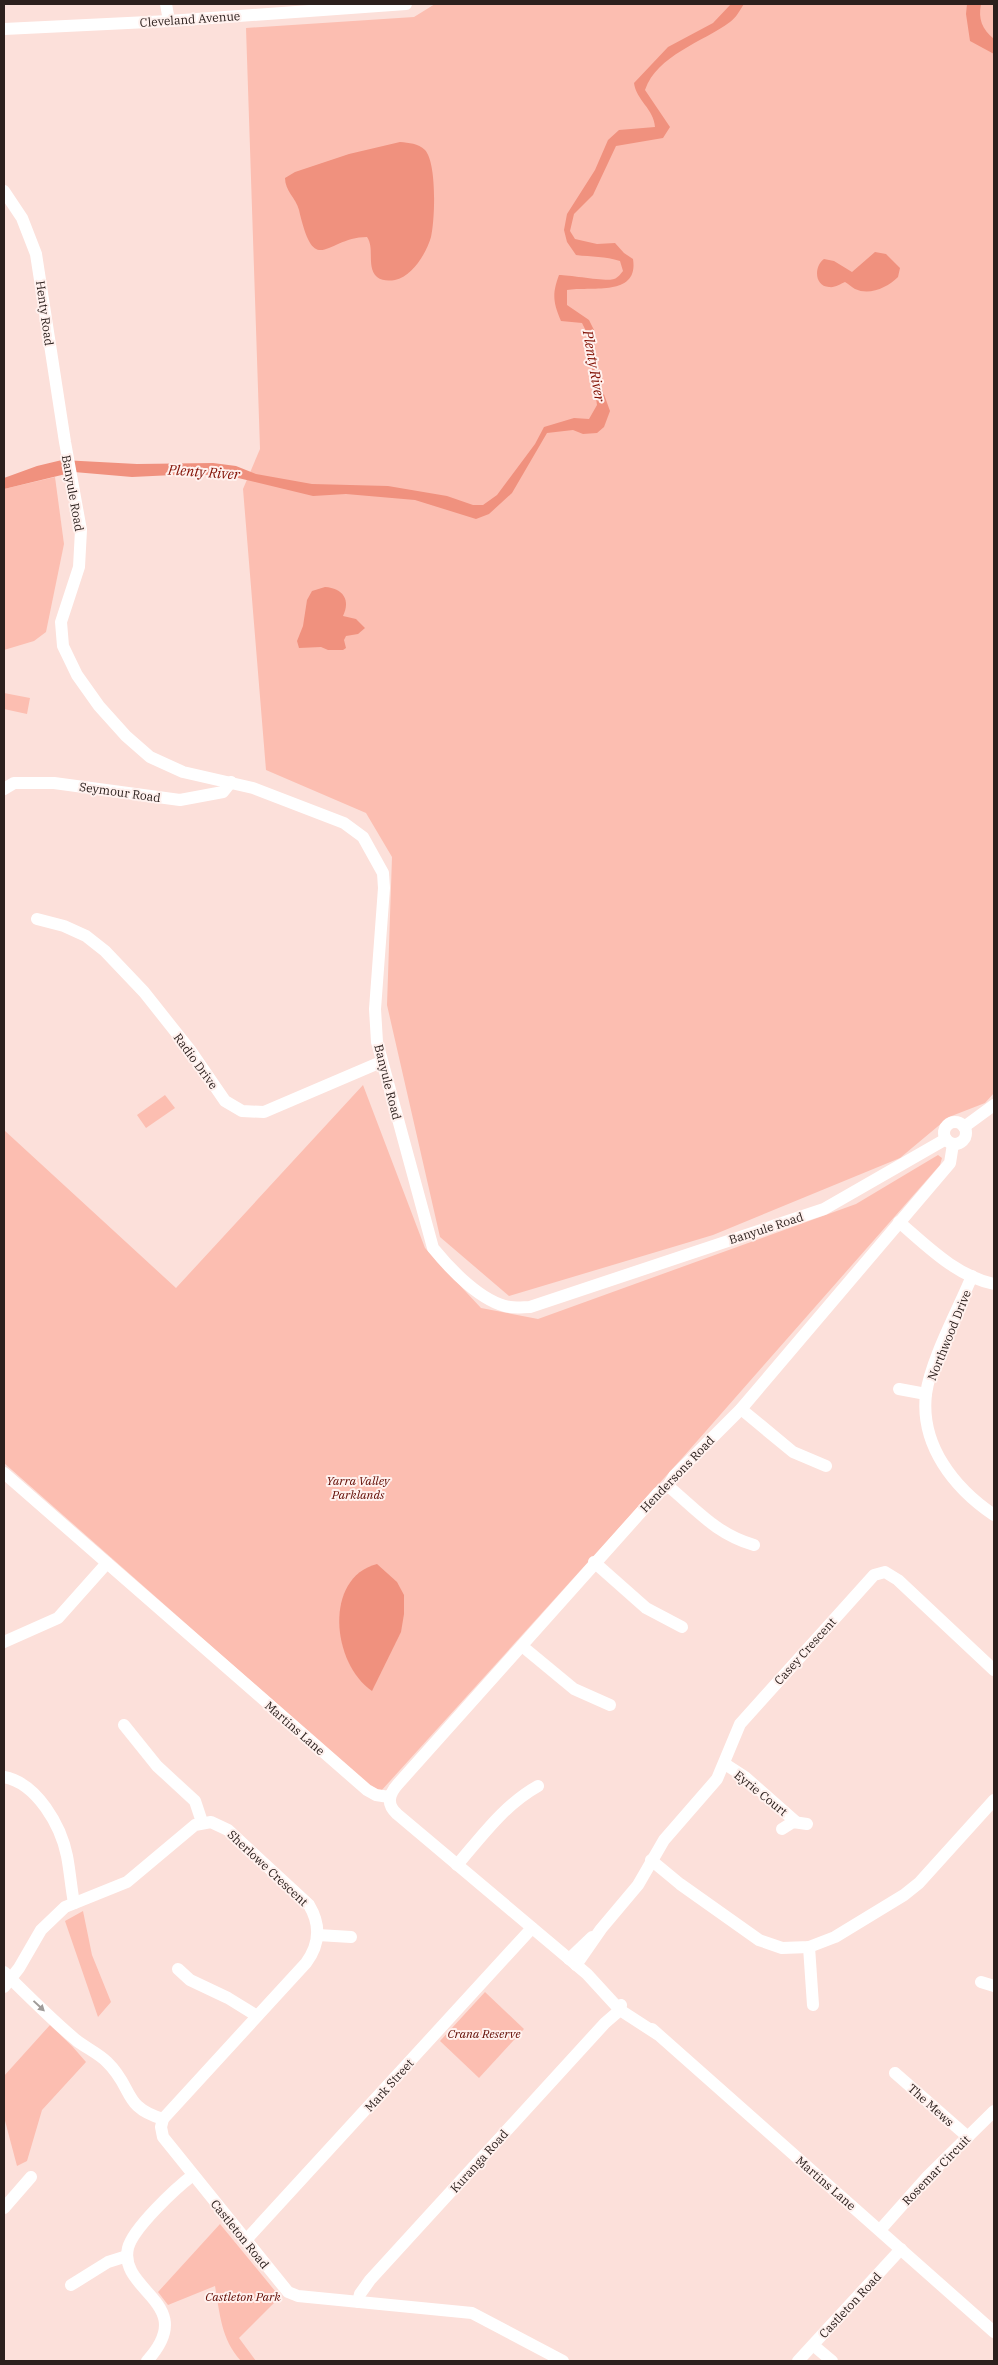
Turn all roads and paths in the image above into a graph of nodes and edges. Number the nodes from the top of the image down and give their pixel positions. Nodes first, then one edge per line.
1 (166, 4) edge
2 (406, 4) edge
3 (169, 21) junction
4 (4, 29) edge
5 (4, 191) edge
6 (65, 442) joint
7 (231, 782) junction
8 (4, 789) edge
9 (37, 920) dead end
10 (381, 1062) junction
11 (994, 1105) edge
12 (964, 1127) junction
13 (949, 1142) junction
14 (899, 1222) junction
15 (972, 1276) junction
16 (994, 1284) edge
17 (899, 1390) dead end
18 (926, 1394) junction
19 (741, 1408) junction
20 (826, 1466) dead end
21 (4, 1473) edge
22 (668, 1486) junction
23 (994, 1515) edge
24 (754, 1545) dead end
25 (594, 1562) junction
26 (107, 1563) junction
27 (682, 1627) dead end
28 (4, 1642) edge
29 (522, 1646) junction
30 (994, 1670) edge
31 (610, 1705) dead end
32 (124, 1725) dead end
33 (725, 1764) junction
34 (4, 1777) edge
35 (538, 1786) dead end
36 (390, 1798) junction
37 (994, 1800) edge
38 (202, 1822) junction
39 (782, 1829) dead end
40 (650, 1863) junction
41 (457, 1865) junction
42 (74, 1903) junction
43 (532, 1928) junction
44 (318, 1935) junction
45 (351, 1937) dead end
46 (809, 1948) junction
47 (572, 1962) junction
48 (178, 1969) dead end
49 (8, 1980) edge
50 (981, 1982) dead end
51 (994, 1986) edge
52 (4, 1994) edge
53 (813, 2005) dead end
54 (619, 2007) junction
55 (257, 2016) junction
56 (895, 2073) dead end
57 (994, 2111) edge
58 (163, 2119) junction
59 (968, 2137) junction
60 (193, 2175) junction
61 (32, 2177) dead end
62 (4, 2208) edge
63 (880, 2230) junction
64 (245, 2242) junction
65 (901, 2249) junction
66 (127, 2256) junction
67 (71, 2285) dead end
68 (358, 2302) junction
69 (994, 2332) edge
70 (813, 2345) junction
71 (147, 2361) edge
72 (563, 2361) edge
73 (798, 2361) edge
74 (832, 2361) edge

1 - 3 street
2 - 3 street, Cleveland Avenue
3 - 4 street, Cleveland Avenue
5 - 6 street, Henty Road
6 - 7 street, Banyule Road
7 - 8 street, Seymour Road
7 - 10 street, Banyule Road
9 - 10 street, Radio Drive
10 - 13 street, Banyule Road
11 - 12 street
12 - 13 street
12 - 13 street
13 - 14 street, Hendersons Road
14 - 15 street
14 - 19 street, Hendersons Road
15 - 16 street
15 - 18 street, Northwood Drive
17 - 18 street, Northwood Drive
18 - 23 street, Northwood Drive
19 - 20 street
19 - 22 street, Hendersons Road
21 - 26 street, Martins Lane
22 - 24 street
22 - 25 street, Hendersons Road
25 - 27 street
25 - 29 street, Hendersons Road
26 - 28 street
26 - 36 street, Martins Lane
29 - 31 street
29 - 36 street, Hendersons Road
30 - 33 street, Casey Crescent
32 - 38 street
33 - 39 street, Eyrie Court
33 - 40 street, Casey Crescent
34 - 42 street
35 - 41 street
36 - 41 street, Martins Lane
37 - 46 street
38 - 42 street
38 - 44 street, Sherlowe Crescent
40 - 46 street
40 - 47 street, Casey Crescent
41 - 43 street, Martins Lane
42 - 49 street
43 - 47 street, Martins Lane
43 - 64 street, Mark Street
44 - 45 street
44 - 55 street
46 - 53 street
47 - 54 street, Martins Lane
48 - 55 street
49 - 52 street
49 -> 58 street
50 - 51 street
54 - 63 street, Martins Lane
54 - 68 street, Kuranga Road
55 - 58 street
56 - 59 street, The Mews
57 - 59 street, Rosemar Circuit
58 - 60 street, Castleton Road
59 - 63 street, Rosemar Circuit
60 - 64 street, Castleton Road
60 - 66 street
61 - 62 street
63 - 65 street, Martins Lane
64 - 68 street, Castleton Road
65 - 69 street, Martins Lane
65 - 70 street, Castleton Road
66 - 67 street
66 - 71 street
68 - 72 street, Castleton Road
70 - 73 street, Castleton Road
70 - 74 street

